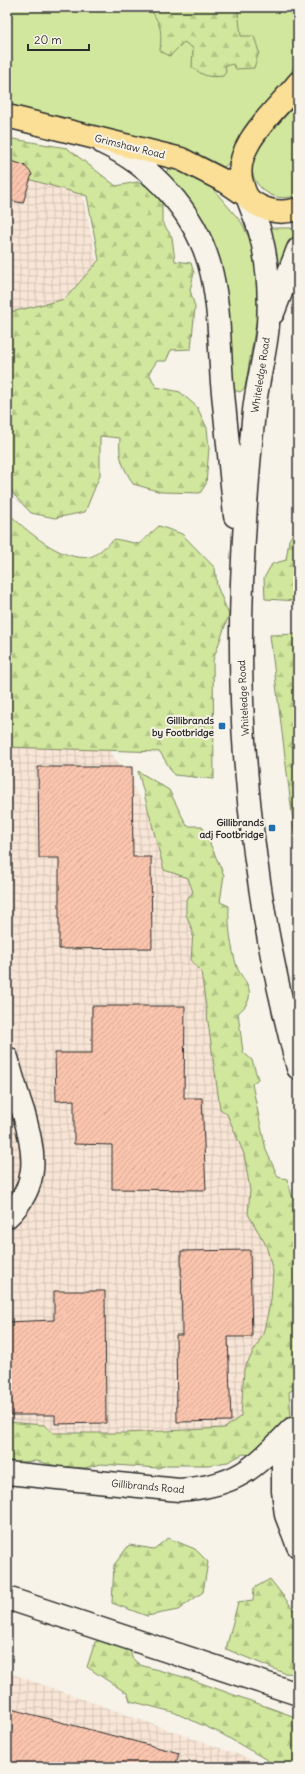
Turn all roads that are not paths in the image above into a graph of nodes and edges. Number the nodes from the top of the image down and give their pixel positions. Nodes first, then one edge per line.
1 (298, 83) edge
2 (7, 116) edge
3 (91, 137) junction
4 (247, 197) junction
5 (298, 209) edge
6 (298, 249) edge
7 (268, 325) junction
8 (242, 581) junction
9 (7, 1058) edge
10 (298, 1068) edge
11 (7, 1217) edge
12 (295, 1424) edge
13 (7, 1472) edge
14 (298, 1546) edge
15 (7, 1598) edge
16 (298, 1694) edge

1 - 4 main road
2 - 3 main road, Grimshaw Road
3 - 4 main road, Grimshaw Road
3 - 8 street
4 - 5 main road, Grimshaw Road
4 - 7 street, Whiteledge Road
6 - 7 street, Whiteledge Road
7 - 8 street, Whiteledge Road
8 - 10 street, Whiteledge Road
9 - 11 street
12 - 13 street, Gillibrands Road
12 - 14 street
15 - 16 street

